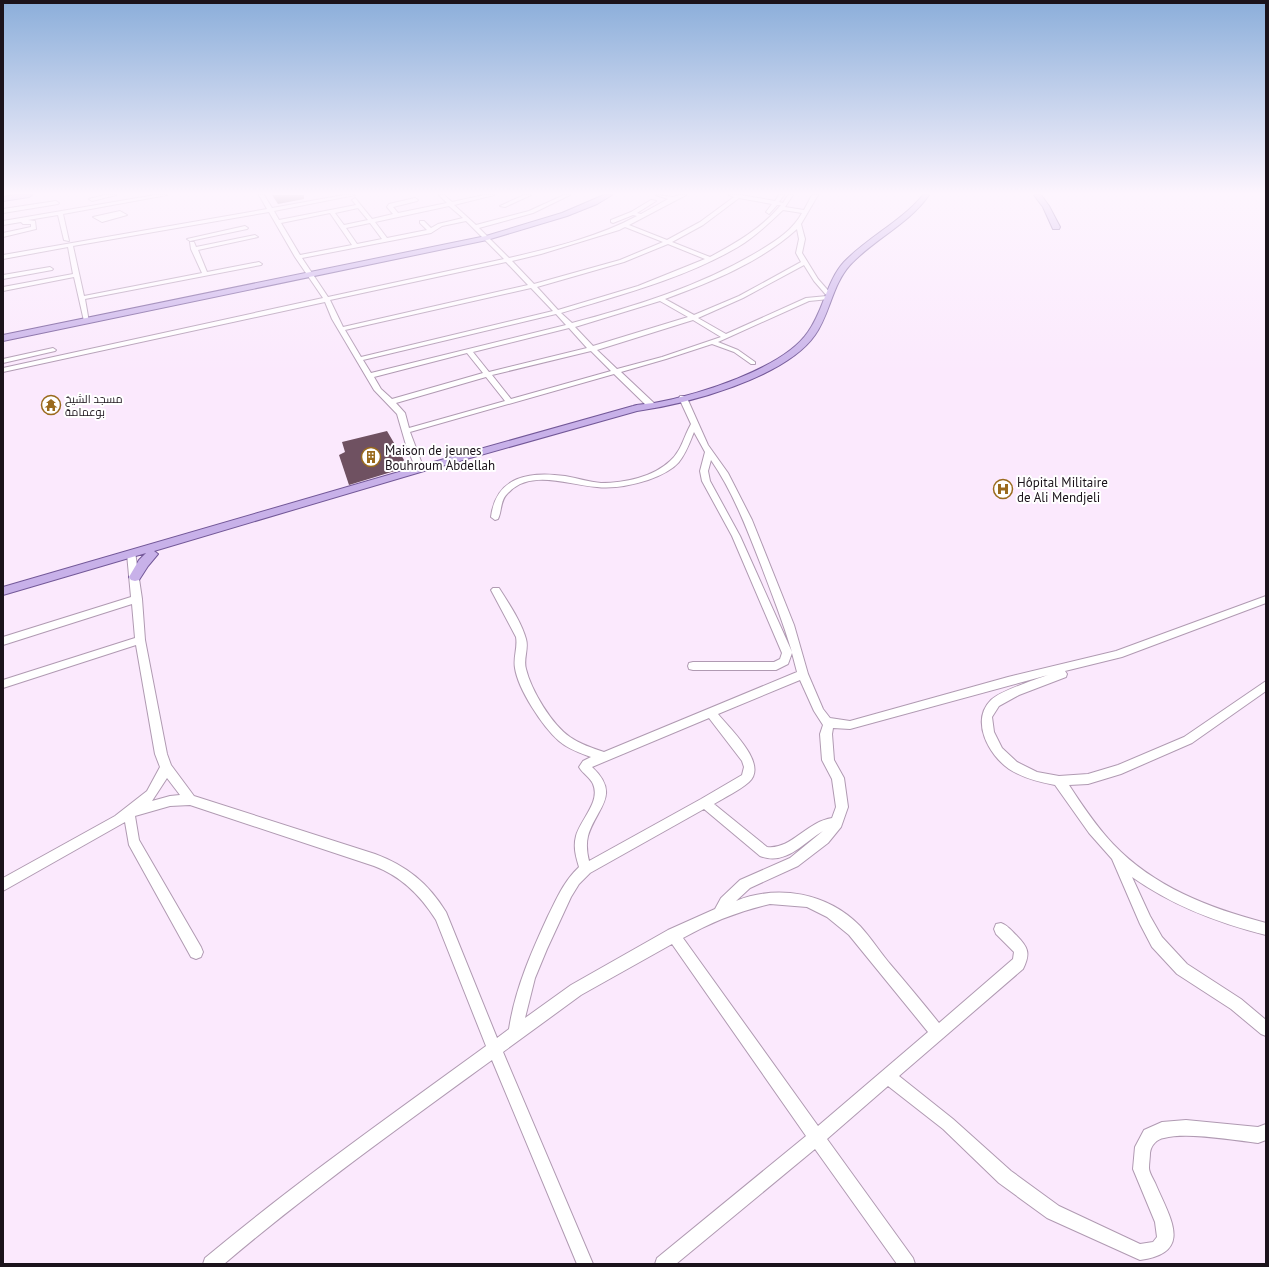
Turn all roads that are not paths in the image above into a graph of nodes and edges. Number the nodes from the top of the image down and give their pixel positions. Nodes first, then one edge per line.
1 (16, 254) edge
2 (72, 254) edge
3 (196, 254) edge
4 (296, 254) edge
5 (313, 254) edge
6 (402, 254) edge
7 (503, 254) edge
8 (531, 254) edge
9 (635, 254) edge
10 (699, 254) edge
11 (707, 254) edge
12 (719, 254) edge
13 (755, 254) edge
14 (800, 254) edge
15 (859, 254) edge
16 (704, 256) junction
17 (3, 257) edge
18 (298, 257) junction
19 (710, 259) junction
20 (509, 260) junction
21 (805, 262) junction
22 (259, 264) dead end
23 (453, 266) dead end
24 (50, 269) dead end
25 (309, 273) junction
26 (421, 273) junction
27 (20, 274) junction
28 (205, 274) junction
29 (76, 275) junction
30 (3, 277) edge
31 (426, 279) junction
32 (383, 281) dead end
33 (19, 286) junction
34 (533, 286) junction
35 (3, 289) edge
36 (828, 297) junction
37 (82, 298) junction
38 (661, 299) junction
39 (327, 300) junction
40 (555, 310) junction
41 (693, 318) junction
42 (86, 319) junction
43 (570, 326) junction
44 (341, 329) junction
45 (189, 330) junction
46 (3, 334) edge
47 (138, 335) dead end
48 (726, 337) junction
49 (3, 338) edge
50 (712, 342) junction
51 (592, 349) junction
52 (53, 350) dead end
53 (469, 351) junction
54 (358, 357) junction
55 (6, 360) edge
56 (753, 363) dead end
57 (6, 369) edge
58 (616, 373) junction
59 (488, 374) junction
60 (369, 376) junction
61 (683, 398) junction
62 (391, 402) junction
63 (510, 402) junction
64 (652, 406) junction
65 (694, 423) junction
66 (406, 431) junction
67 (709, 451) junction
68 (420, 469) junction
69 (495, 517) dead end
70 (152, 554) junction
71 (133, 557) junction
72 (135, 577) junction
73 (496, 590) dead end
74 (3, 591) edge
75 (3, 597) edge
76 (137, 598) junction
77 (1266, 599) edge
78 (140, 640) junction
79 (3, 641) edge
80 (1086, 663) junction
81 (693, 666) dead end
82 (803, 674) junction
83 (3, 684) edge
84 (1266, 685) edge
85 (710, 713) junction
86 (829, 723) junction
87 (604, 757) junction
88 (166, 767) junction
89 (1059, 781) junction
90 (190, 800) junction
91 (705, 803) junction
92 (128, 813) junction
93 (837, 823) junction
94 (1118, 857) junction
95 (586, 869) junction
96 (3, 885) edge
97 (720, 913) junction
98 (1001, 929) dead end
99 (1266, 930) edge
100 (673, 935) junction
101 (196, 952) dead end
102 (1266, 1029) edge
103 (516, 1032) junction
104 (937, 1032) junction
105 (494, 1048) junction
106 (887, 1076) junction
107 (1266, 1132) edge
108 (816, 1138) junction
109 (210, 1264) edge
110 (585, 1264) edge
111 (663, 1264) edge
112 (907, 1264) edge

1 - 17 street
2 - 29 street
3 - 28 street
4 - 18 street
5 - 18 street
6 - 25 main road
7 - 20 street
8 - 20 street
9 - 34 street
10 - 16 street
11 - 16 street
12 - 19 street
13 - 38 street
14 - 21 street
15 - 36 main road
16 - 19 street
16 - 40 street
18 - 25 street
19 - 40 street
20 - 31 street
20 - 34 street
21 - 36 street
21 - 41 street
22 - 28 street
23 - 26 street
24 - 27 street
25 - 39 street
25 - 42 main road
26 - 31 street
26 - 32 street
27 - 30 street
27 - 33 street
28 - 37 street
29 - 33 street
29 - 37 street
31 - 39 street
33 - 35 street
34 - 40 street
34 - 44 street
36 - 48 street
36 - 61 main road
37 - 42 street
38 - 41 street
38 - 43 street
39 - 44 street
39 - 45 street
40 - 43 street
40 - 54 street
41 - 48 street
41 - 51 street
42 - 46 main road
42 - 49 main road
43 - 51 street
43 - 53 street
44 - 54 street
45 - 47 street
45 - 57 street
48 - 50 street
50 - 56 street
50 - 58 street
51 - 58 street
51 - 59 street
52 - 55 street
53 - 59 street
53 - 60 street
54 - 60 street
55 - 57 street
58 - 63 street
58 - 64 street
59 - 62 street
59 - 63 street
60 - 62 street
61 - 64 main road
61 - 65 street
62 - 66 street
63 - 66 street
64 - 68 main road
64 - 70 main road
65 - 67 street
65 - 69 street
66 - 68 street
67 - 81 street
67 - 82 street
68 - 71 main road
70 - 71 main road
70 - 72 main road
71 - 72 street
71 - 74 main road
71 - 75 main road
72 - 76 street
73 - 87 street
76 - 78 street
76 - 79 street
77 - 80 street
78 - 83 street
78 - 88 street
80 - 86 street
80 - 89 street
82 - 85 street
82 - 86 street
84 - 89 street
85 - 87 street
85 - 91 street
86 - 93 street
87 - 95 street
88 - 90 street
88 - 92 street
89 - 94 street
90 - 92 street
90 - 105 street
91 - 93 street
91 - 95 street
92 - 96 street
92 - 101 street
93 - 97 street
94 - 99 street
94 - 102 street
95 - 103 street
97 - 100 street
97 - 104 street
98 - 104 street
100 - 103 street
100 - 108 street
103 - 105 street
104 - 106 street
105 - 109 street
105 - 110 street
106 - 107 street
106 - 108 street
108 - 111 street
108 - 112 street

